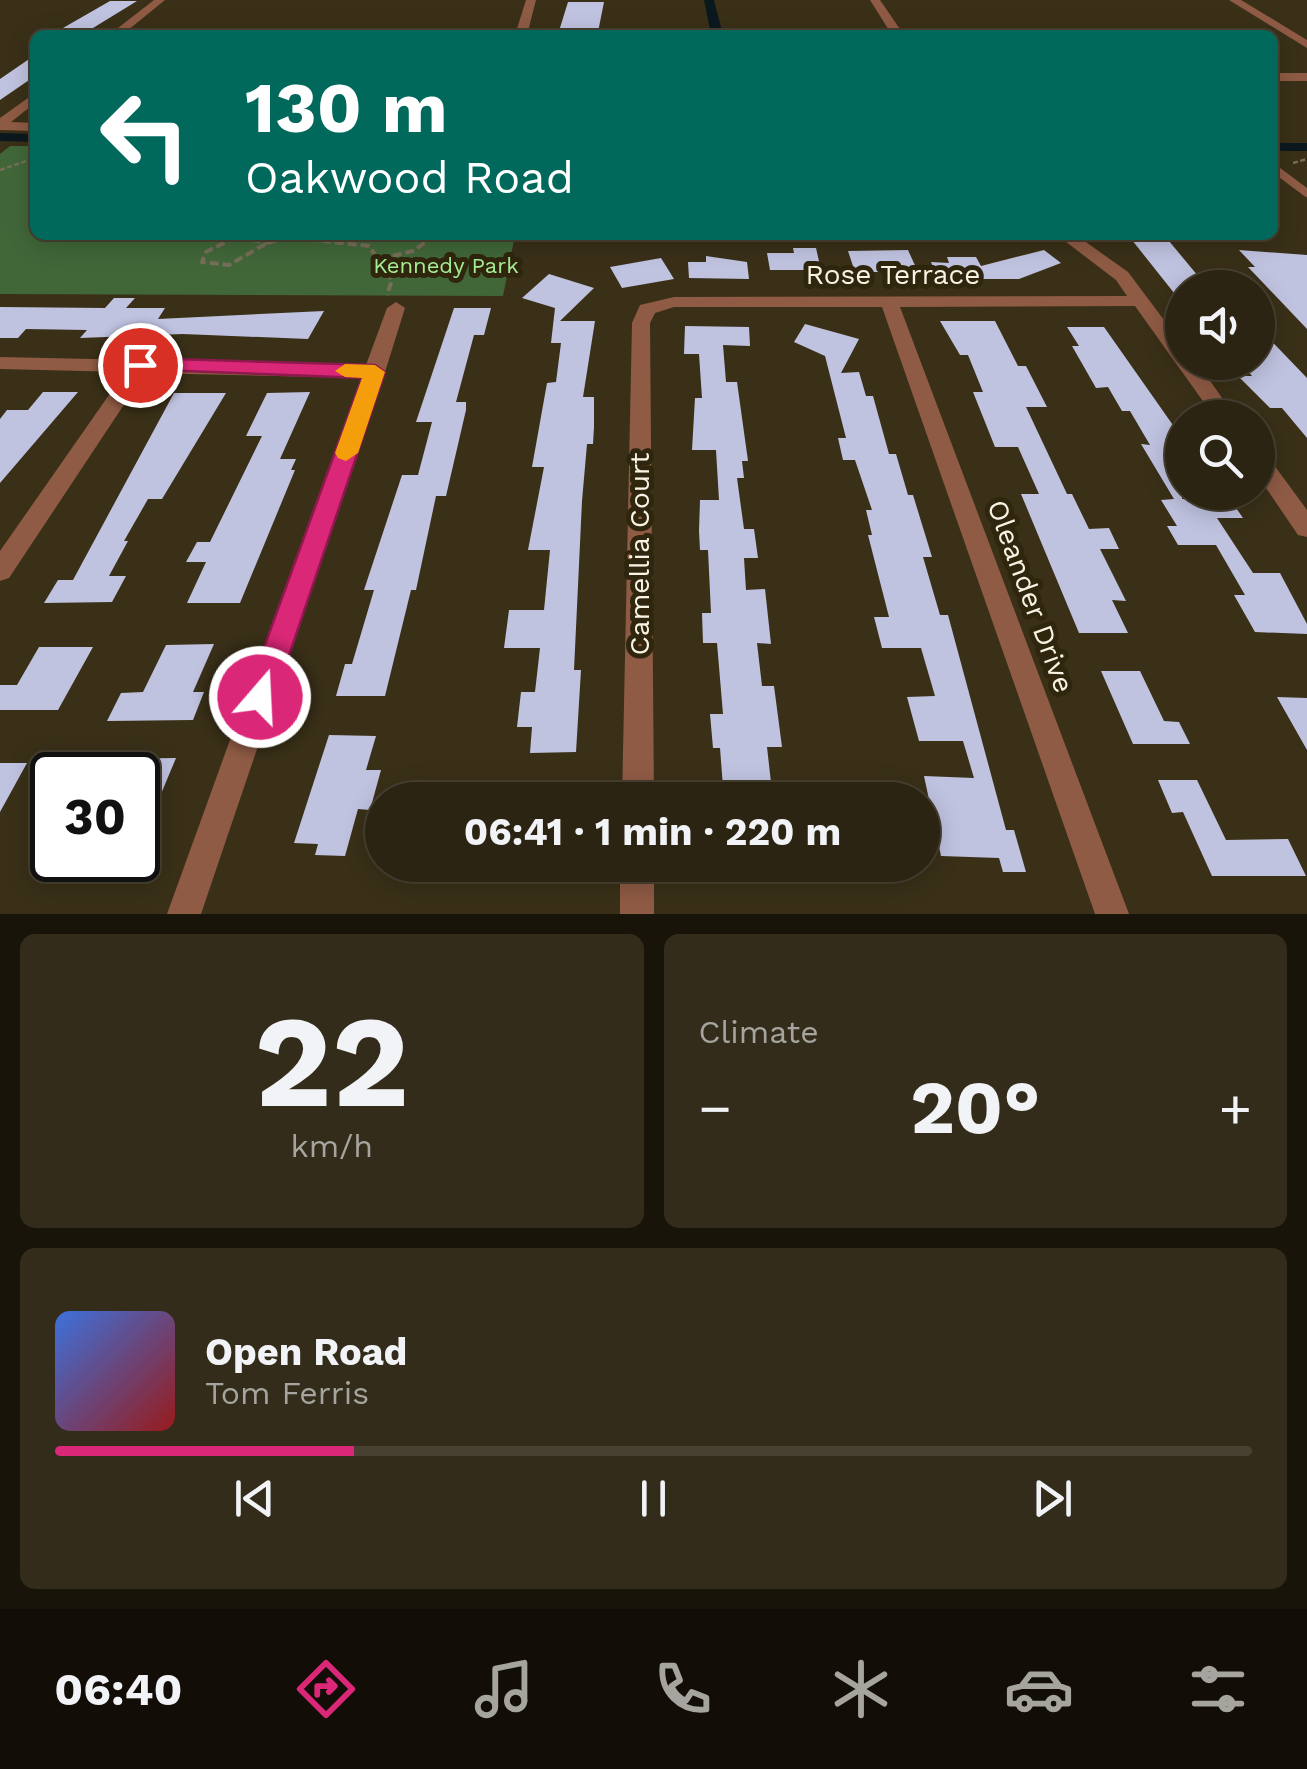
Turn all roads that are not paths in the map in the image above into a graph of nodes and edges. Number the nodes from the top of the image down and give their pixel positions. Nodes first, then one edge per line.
1 (160, 0) edge
2 (530, 0) edge
3 (876, 0) edge
4 (1234, 0) edge
5 (121, 30) edge
6 (521, 30) edge
7 (895, 30) edge
8 (1307, 45) edge
9 (1278, 77) edge
10 (1307, 77) edge
11 (30, 101) edge
12 (0, 125) edge
13 (30, 127) edge
14 (1278, 171) edge
15 (1307, 193) edge
16 (1072, 240) edge
17 (888, 300) junction
18 (1141, 301) junction
19 (391, 302) road end
20 (646, 310) joint
21 (1165, 334) edge
22 (0, 363) edge
23 (140, 365) junction
24 (375, 372) junction
25 (1275, 484) edge
26 (1307, 528) edge
27 (0, 571) edge
28 (638, 782) edge
29 (637, 882) edge
30 (184, 914) edge
31 (637, 914) edge
32 (1112, 914) edge

1 - 5 street
2 - 6 street
3 - 7 street
4 - 8 street
9 - 10 street
11 - 12 street
12 - 13 street
14 - 15 lane
16 - 18 street
17 - 18 street, Rose Terrace
17 - 20 street, Rose Terrace
17 - 32 street, Oleander Drive
18 - 21 street
19 - 24 street
20 - 28 street, Camellia Court
22 - 23 street
23 - 24 street
23 - 27 street
24 - 30 street
25 - 26 street
29 - 31 street

